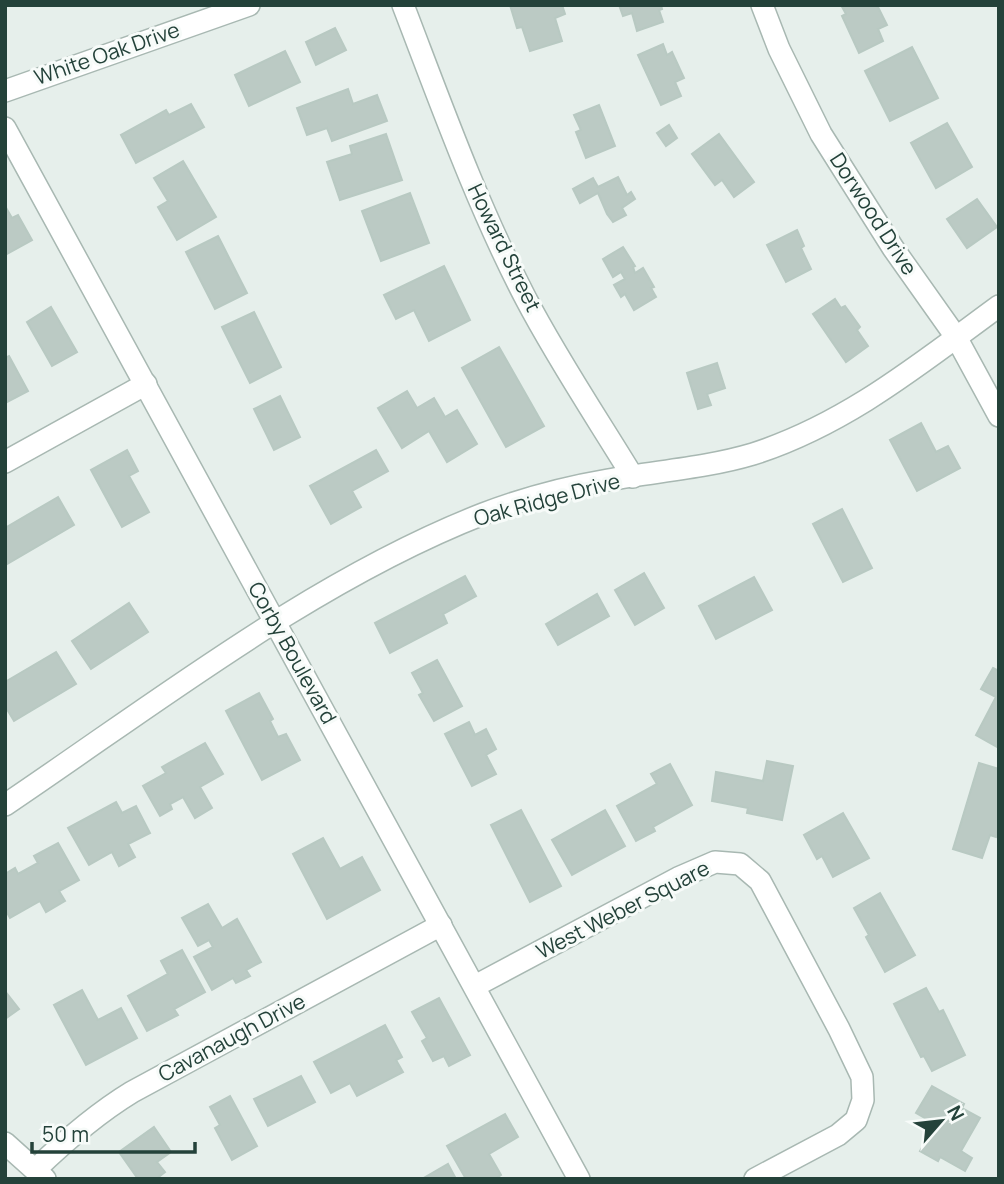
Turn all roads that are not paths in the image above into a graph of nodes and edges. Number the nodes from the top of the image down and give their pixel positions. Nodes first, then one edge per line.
1 (249, 5) edge
2 (403, 5) edge
3 (762, 5) edge
4 (5, 91) edge
5 (5, 128) edge
6 (999, 306) edge
7 (956, 337) junction
8 (146, 384) junction
9 (999, 415) edge
10 (5, 462) edge
11 (634, 477) junction
12 (276, 622) junction
13 (5, 804) edge
14 (441, 925) junction
15 (475, 986) junction
16 (5, 1143) edge
17 (40, 1174) edge
18 (579, 1179) edge
19 (755, 1179) edge

1 - 4 street, White Oak Drive
2 - 11 street, Howard Street
3 - 7 street, Dorwood Drive
5 - 8 street, Corby Boulevard
6 - 7 street, Oak Ridge Drive
7 - 9 street, Dorwood Drive
7 - 11 street, Oak Ridge Drive
8 - 10 street
8 - 12 street, Corby Boulevard
11 - 12 street, Oak Ridge Drive
12 - 13 street, Oak Ridge Drive
12 - 14 street, Corby Boulevard
14 - 15 street, Corby Boulevard
14 - 17 street, Cavanaugh Drive
15 - 18 street, Corby Boulevard
15 - 19 street, West Weber Square
16 - 17 street

